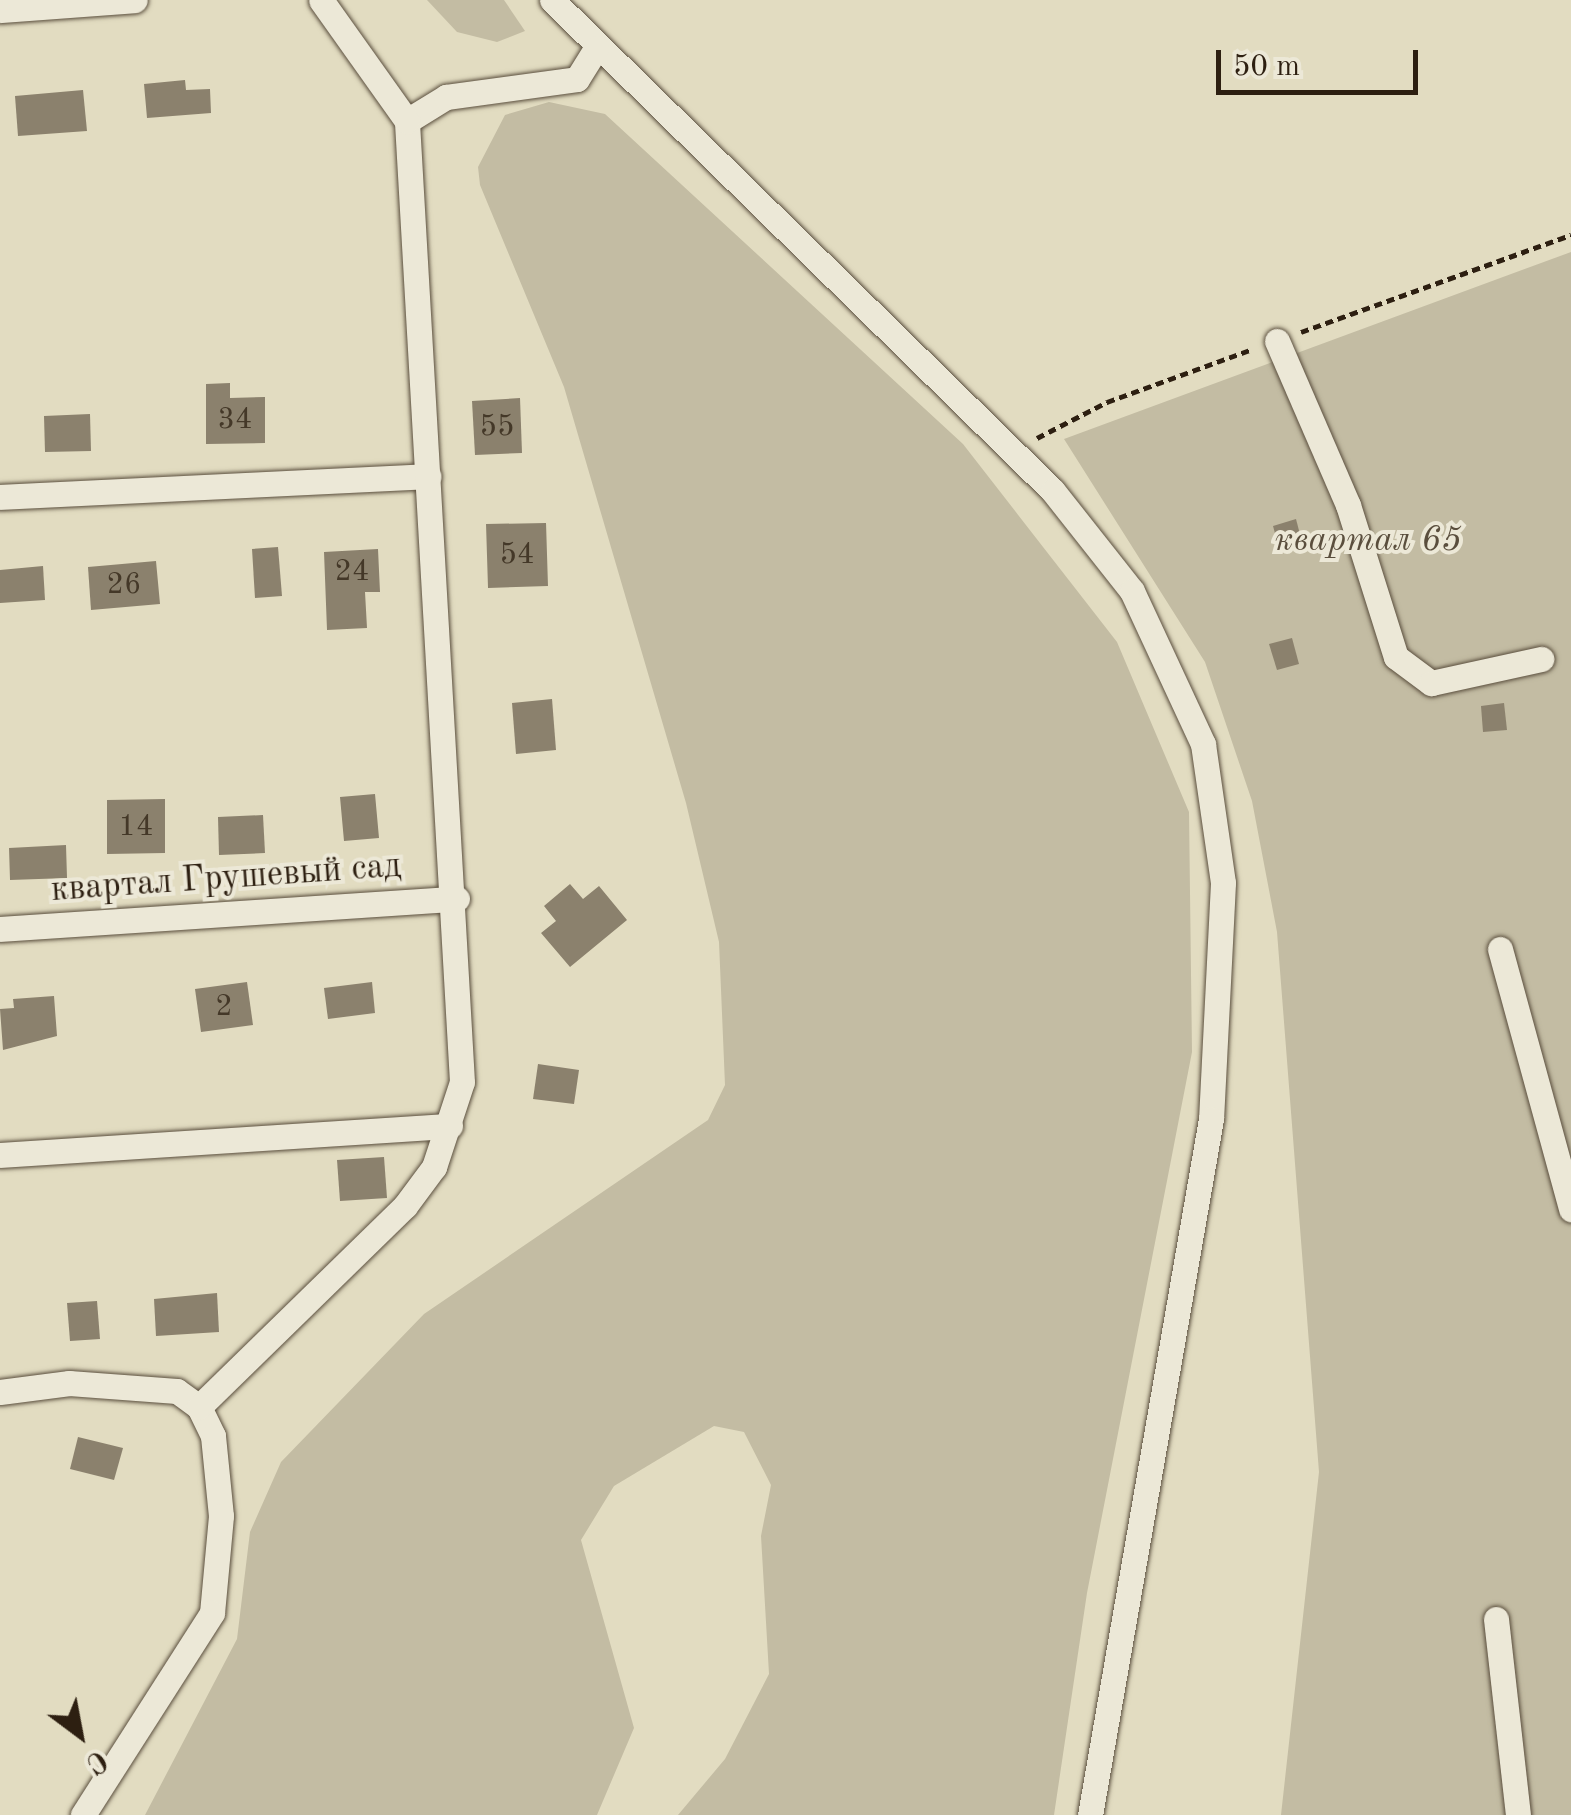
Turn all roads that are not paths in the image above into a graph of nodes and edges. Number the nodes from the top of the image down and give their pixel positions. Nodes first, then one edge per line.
1 (135, 0) edge
2 (321, 0) edge
3 (552, 0) edge
4 (0, 10) edge
5 (596, 48) junction
6 (407, 121) junction
7 (1276, 341) dead end
8 (428, 476) junction
9 (0, 496) edge
10 (1541, 659) dead end
11 (457, 899) junction
12 (0, 929) edge
13 (1500, 949) dead end
14 (450, 1126) junction
15 (0, 1155) edge
16 (1571, 1208) edge
17 (0, 1392) edge
18 (199, 1407) junction
19 (1496, 1618) dead end
20 (83, 1815) edge
21 (1090, 1815) edge
22 (1518, 1815) edge

1 - 4 street
2 - 6 street
3 - 5 street
5 - 6 street
5 - 21 street
6 - 8 street
7 - 10 street
8 - 9 street
8 - 11 street
11 - 12 street, квартал Грушевый сад
11 - 14 street
13 - 16 street
14 - 15 street
14 - 18 street
17 - 18 street
18 - 20 street
19 - 22 street

